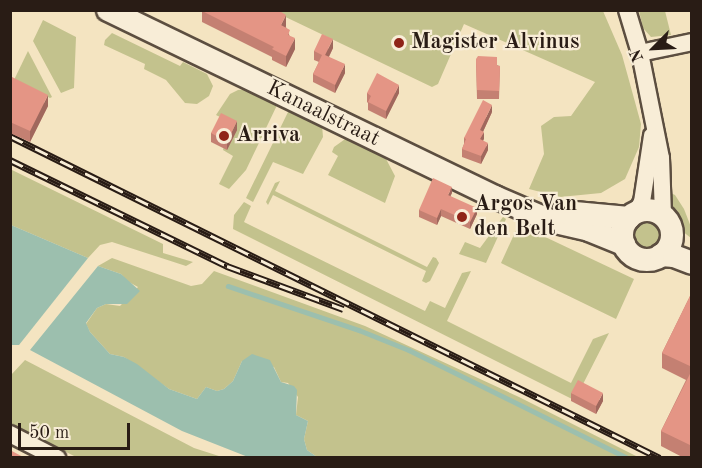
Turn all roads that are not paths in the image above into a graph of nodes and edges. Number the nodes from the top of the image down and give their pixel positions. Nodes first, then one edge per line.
1 (108, 10) edge
2 (627, 10) edge
3 (692, 42) edge
4 (640, 53) junction
5 (654, 123) junction
6 (539, 214) junction
7 (633, 215) junction
8 (668, 223) junction
9 (624, 244) junction
10 (692, 244) edge
11 (661, 255) junction
12 (692, 263) edge
13 (10, 434) edge
14 (57, 458) edge

1 - 6 main road, Kanaalstraat
2 - 4 street
3 - 4 street
4 - 5 street
5 - 7 street
5 - 8 street
6 - 7 main road, Kanaalstraat
6 - 9 main road, Kanaalstraat
7 - 8 main road
7 - 9 main road
8 - 10 main road
8 - 11 main road
9 - 11 main road
11 - 12 main road
13 - 14 street

